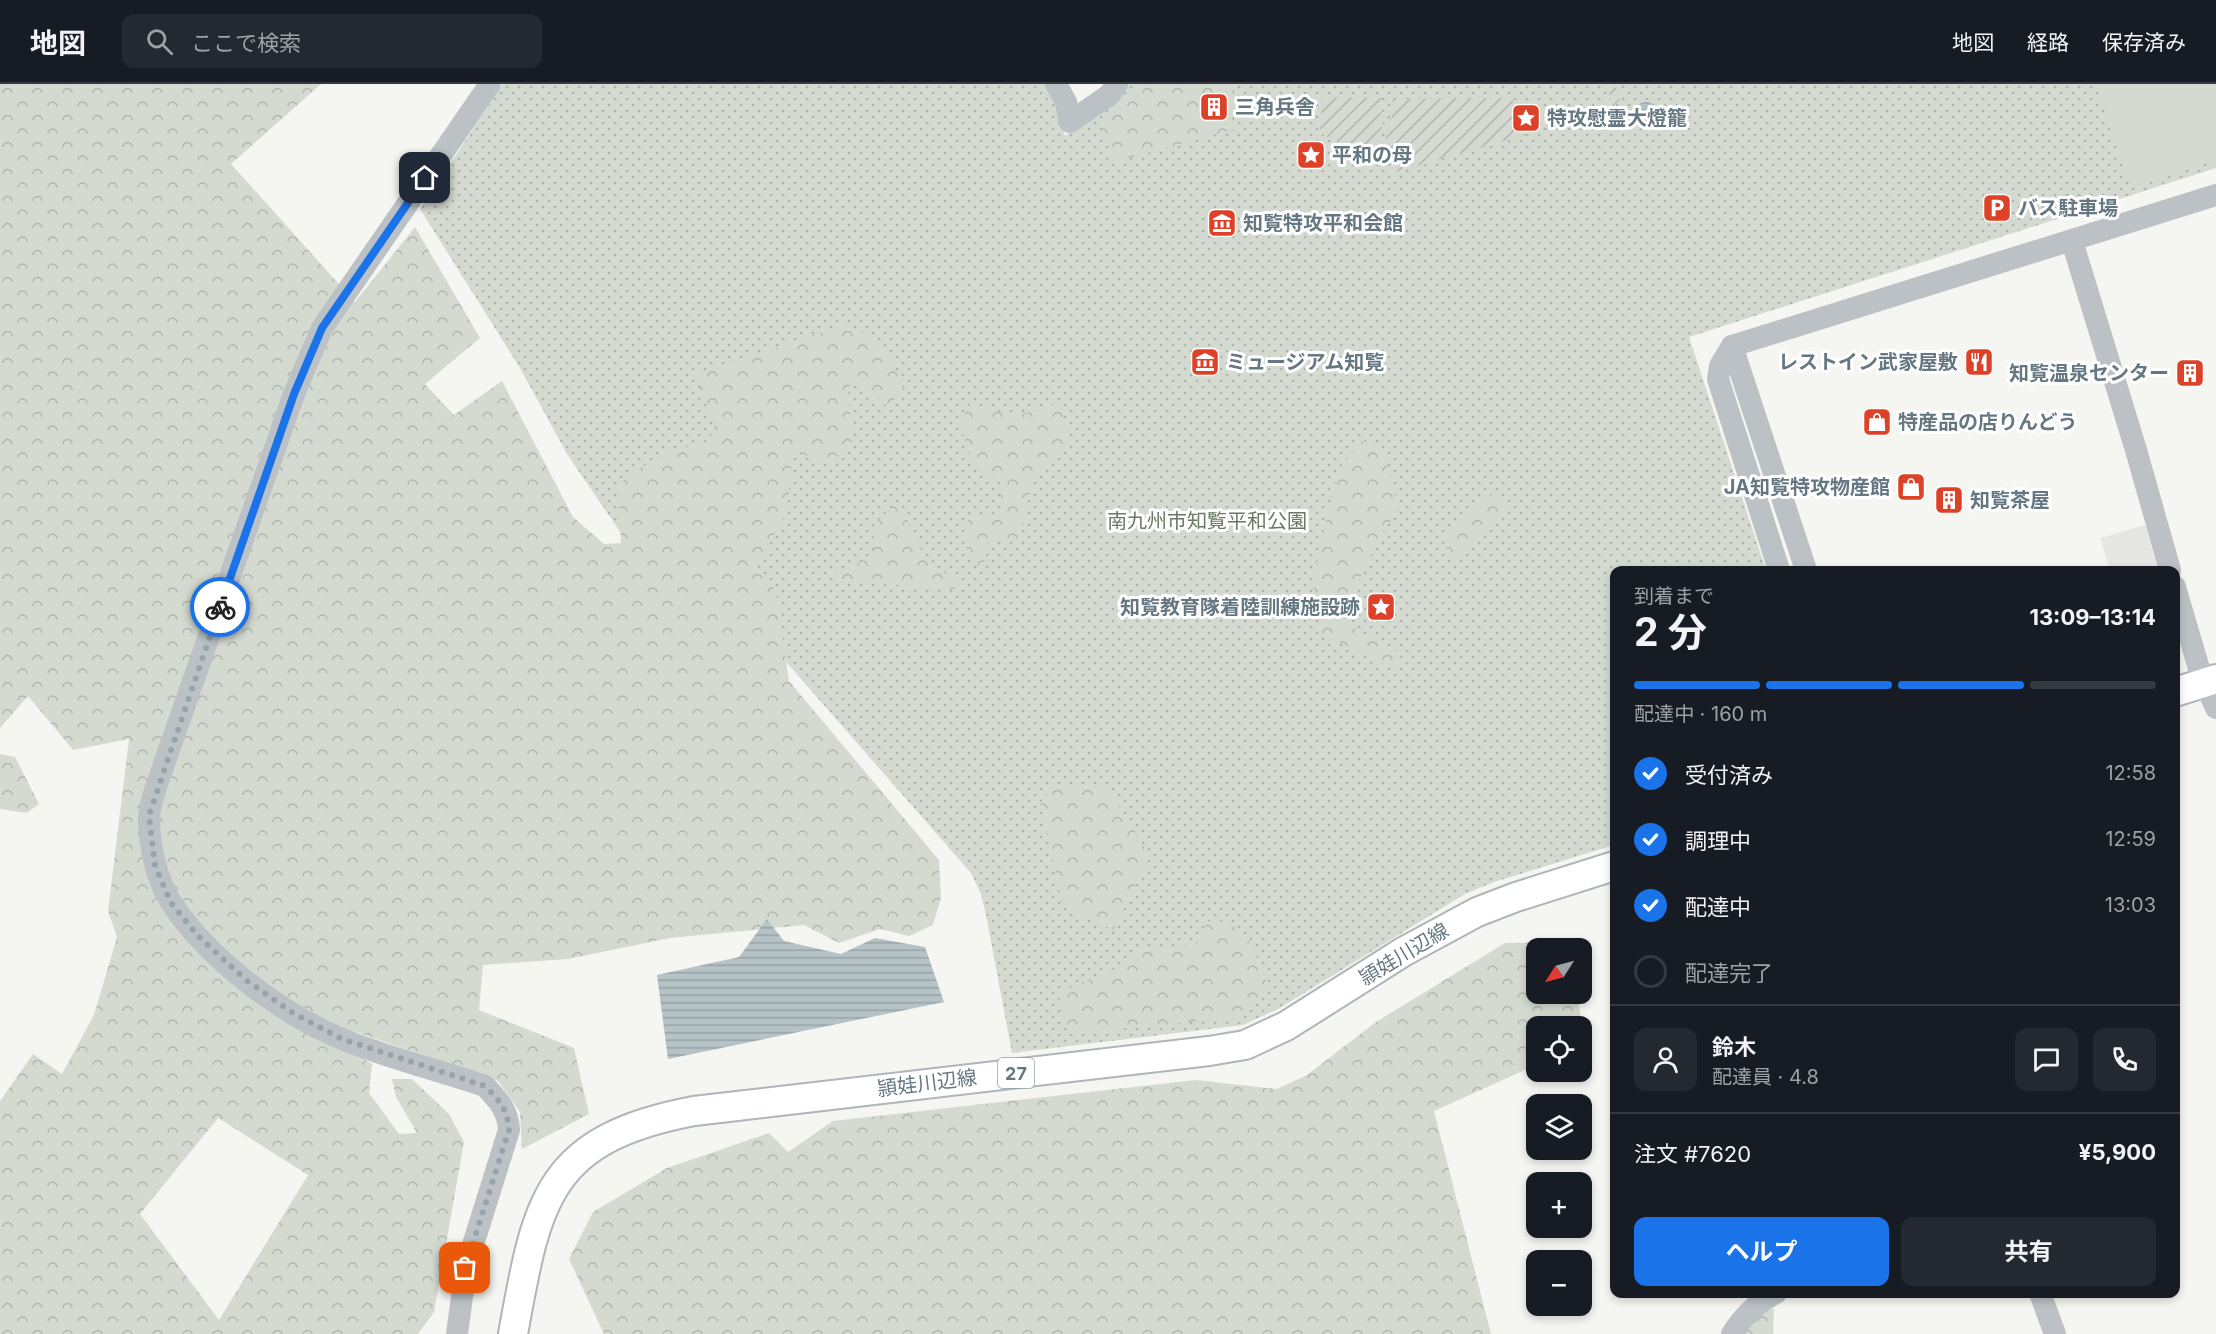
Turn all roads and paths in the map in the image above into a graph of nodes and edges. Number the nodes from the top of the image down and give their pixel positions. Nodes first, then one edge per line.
1 (490, 84) edge
2 (1056, 84) edge
3 (1118, 84) edge
4 (2216, 195) edge
5 (2072, 241) junction
6 (1732, 346) junction
7 (1778, 566) edge
8 (1805, 566) edge
9 (2169, 566) edge
10 (2180, 600) edge
11 (2210, 681) edge
12 (2180, 690) edge
13 (2216, 708) edge
14 (1610, 867) edge
15 (1767, 1298) edge
16 (2042, 1298) edge
17 (457, 1334) edge
18 (513, 1334) edge
19 (1732, 1334) edge
20 (2055, 1334) edge

1 - 17 street
2 - 3 street
4 - 5 street
5 - 6 street
5 - 9 street
6 - 7 street
6 - 8 street
10 - 11 street
11 - 12 main road
11 - 13 street
14 - 18 main road, 頴娃川辺線 / 27
15 - 19 street
16 - 20 street

